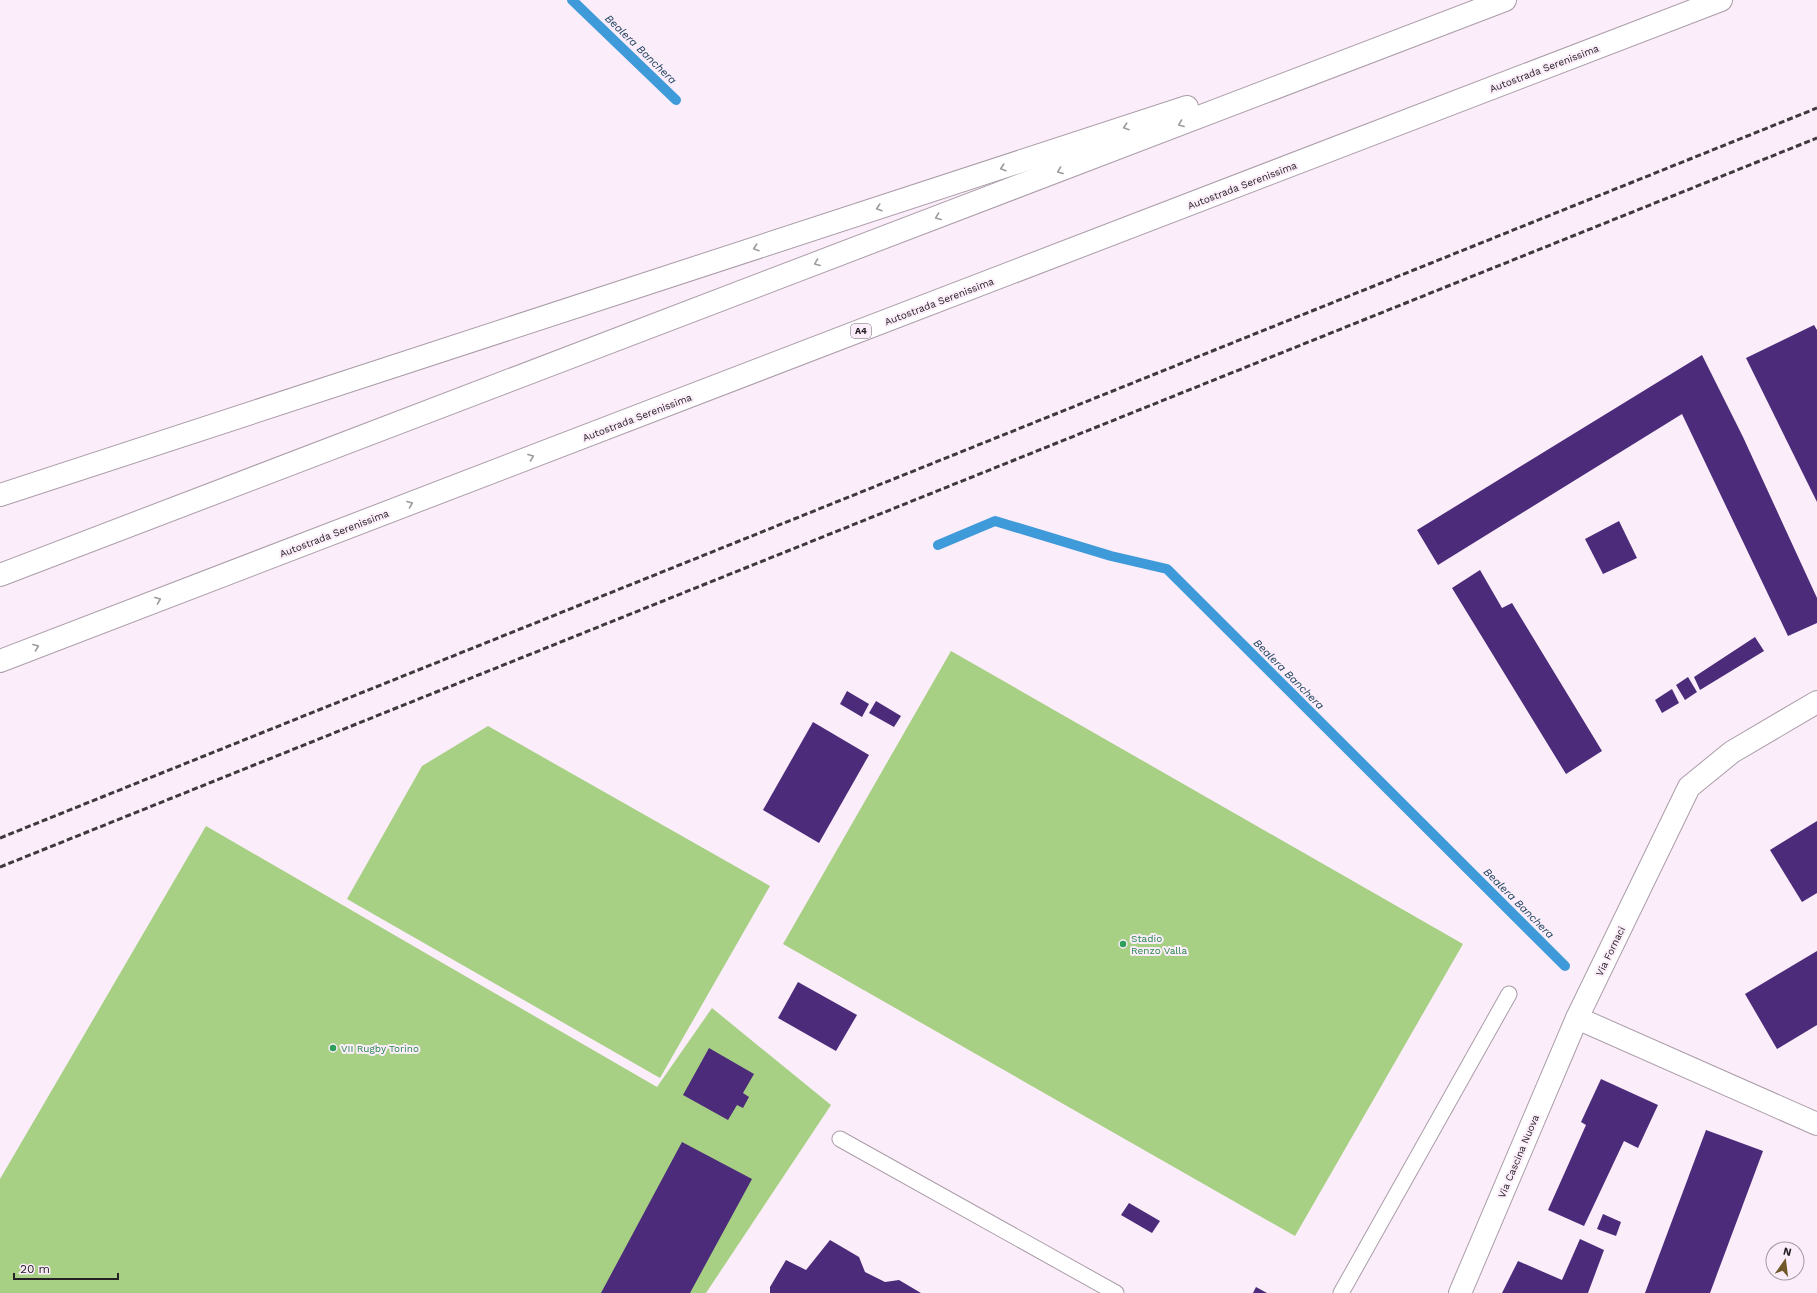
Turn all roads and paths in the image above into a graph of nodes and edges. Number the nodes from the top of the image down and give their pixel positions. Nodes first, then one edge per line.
1 (1505, 0) edge
2 (1721, 0) edge
3 (1456, 19) junction
4 (0, 495) edge
5 (0, 575) edge
6 (0, 661) edge
7 (1817, 702) edge
8 (1509, 994) dead end
9 (1577, 1018) junction
10 (1817, 1124) edge
11 (840, 1139) dead end
12 (1116, 1293) edge
13 (1341, 1293) edge
14 (1460, 1293) edge

1 - 3 main road
6 -> 2 main road, Autostrada Serenissima / A4
3 -> 4 main road
3 -> 5 main road
7 - 9 main road, Via Fornaci
8 - 13 lane
9 - 10 main road
9 - 14 main road, Via Cascina Nuova
11 - 12 lane

